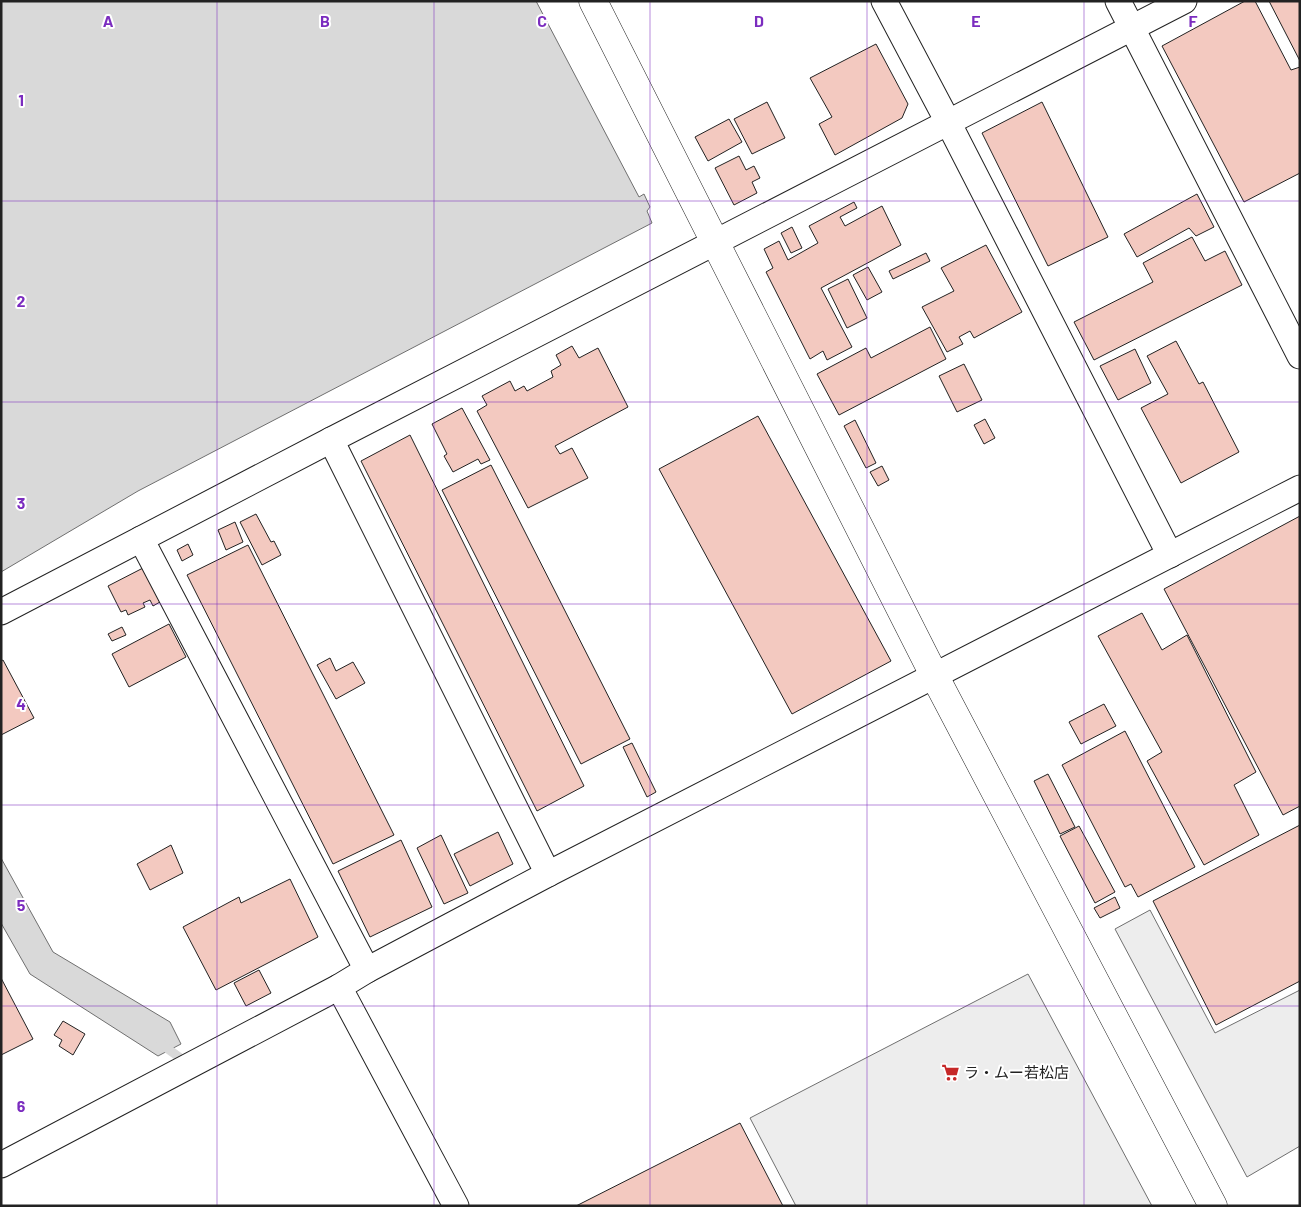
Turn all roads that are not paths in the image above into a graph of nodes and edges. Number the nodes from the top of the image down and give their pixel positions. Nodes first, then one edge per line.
1 (593, 1) edge
2 (884, 1) edge
3 (1118, 1) edge
4 (1184, 1) edge
5 (1132, 29) junction
6 (948, 122) junction
7 (715, 242) junction
8 (1300, 356) edge
9 (331, 440) junction
10 (1300, 488) edge
11 (141, 539) junction
12 (1170, 555) junction
13 (1, 612) edge
14 (934, 675) junction
15 (548, 874) junction
16 (367, 970) junction
17 (339, 987) junction
18 (1, 1165) edge
19 (456, 1206) edge
20 (1213, 1206) edge

1 - 7 street
2 - 6 street
3 - 5 street
4 - 5 street
5 - 6 street
5 - 8 street
6 - 7 street
6 - 12 street
7 - 9 street
7 - 14 street
9 - 11 street
9 - 15 street
10 - 12 street
11 - 13 street
11 - 16 street
12 - 14 street
14 - 15 street
14 - 20 street
15 - 16 street
16 - 17 street
17 - 18 street
17 - 19 street

